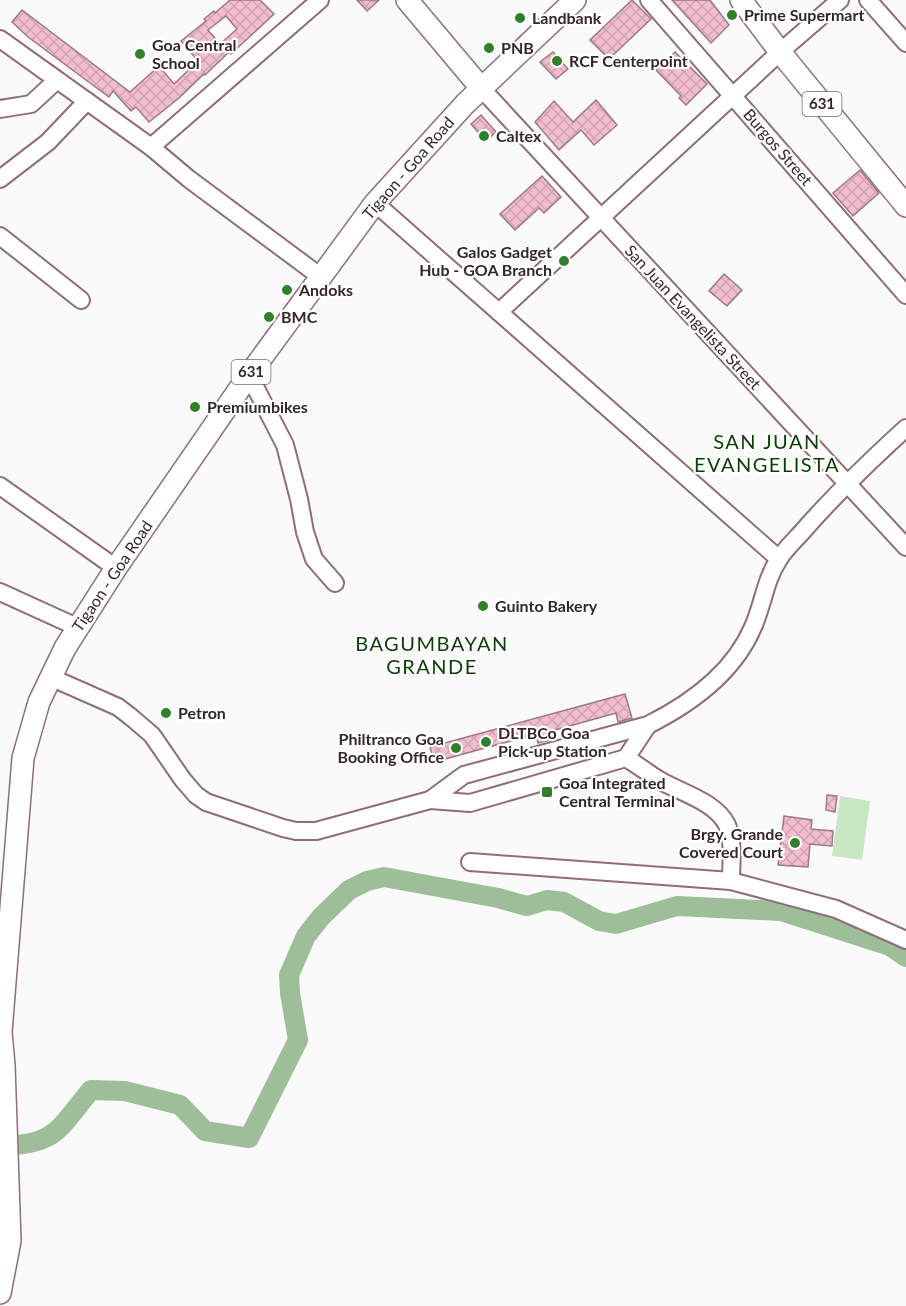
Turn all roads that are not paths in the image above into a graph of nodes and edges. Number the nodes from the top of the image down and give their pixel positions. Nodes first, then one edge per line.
1 (320, 0) edge
2 (407, 0) edge
3 (575, 0) edge
4 (649, 0) edge
5 (741, 0) edge
6 (840, 0) edge
7 (868, 0) edge
8 (0, 39) edge
9 (906, 42) edge
10 (780, 52) junction
11 (57, 80) junction
12 (481, 87) junction
13 (733, 96) junction
14 (87, 101) junction
15 (0, 109) edge
16 (151, 147) junction
17 (0, 179) edge
18 (375, 202) junction
19 (906, 206) edge
20 (600, 218) junction
21 (0, 236) edge
22 (321, 277) junction
23 (906, 295) edge
24 (81, 300) dead end
25 (499, 312) junction
26 (249, 375) junction
27 (906, 428) edge
28 (847, 482) junction
29 (0, 486) edge
30 (906, 547) edge
31 (779, 559) junction
32 (116, 568) junction
33 (335, 583) dead end
34 (0, 592) edge
35 (77, 627) junction
36 (50, 677) junction
37 (648, 725) junction
38 (626, 758) junction
39 (430, 800) junction
40 (470, 862) dead end
41 (731, 881) junction
42 (906, 940) edge
43 (0, 1293) edge

1 - 16 street
2 - 12 main road
3 - 12 main road, Tigaon - Goa Road / 631
4 - 13 street, Burgos Street
5 - 10 main road, 631
6 - 10 street
7 - 9 street
8 - 11 street
10 - 13 street
10 - 19 main road, 631
11 - 14 street
11 - 15 street
12 - 18 main road, Tigaon - Goa Road / 631
12 - 20 street, San Juan Evangelista Street
13 - 20 street
13 - 23 street, Burgos Street
14 - 16 street
14 - 17 street
16 - 22 street
18 - 22 main road, Tigaon - Goa Road / 631
18 - 25 street
20 - 25 street
20 - 28 street, San Juan Evangelista Street
21 - 24 street
22 - 26 main road, Tigaon - Goa Road / 631
25 - 31 street
26 - 32 main road, Tigaon - Goa Road / 631
26 - 33 street
27 - 28 street
28 - 30 street, San Juan Evangelista Street
28 - 31 street
29 - 32 street
31 - 37 street
32 - 35 main road, Tigaon - Goa Road / 631
34 - 35 street
35 - 36 main road, Tigaon - Goa Road / 631
36 - 39 street
36 - 43 main road, Tigaon - Goa Road / 631
37 - 38 street
37 - 39 street
38 - 39 street
38 - 41 street
40 - 41 street
41 - 42 street

